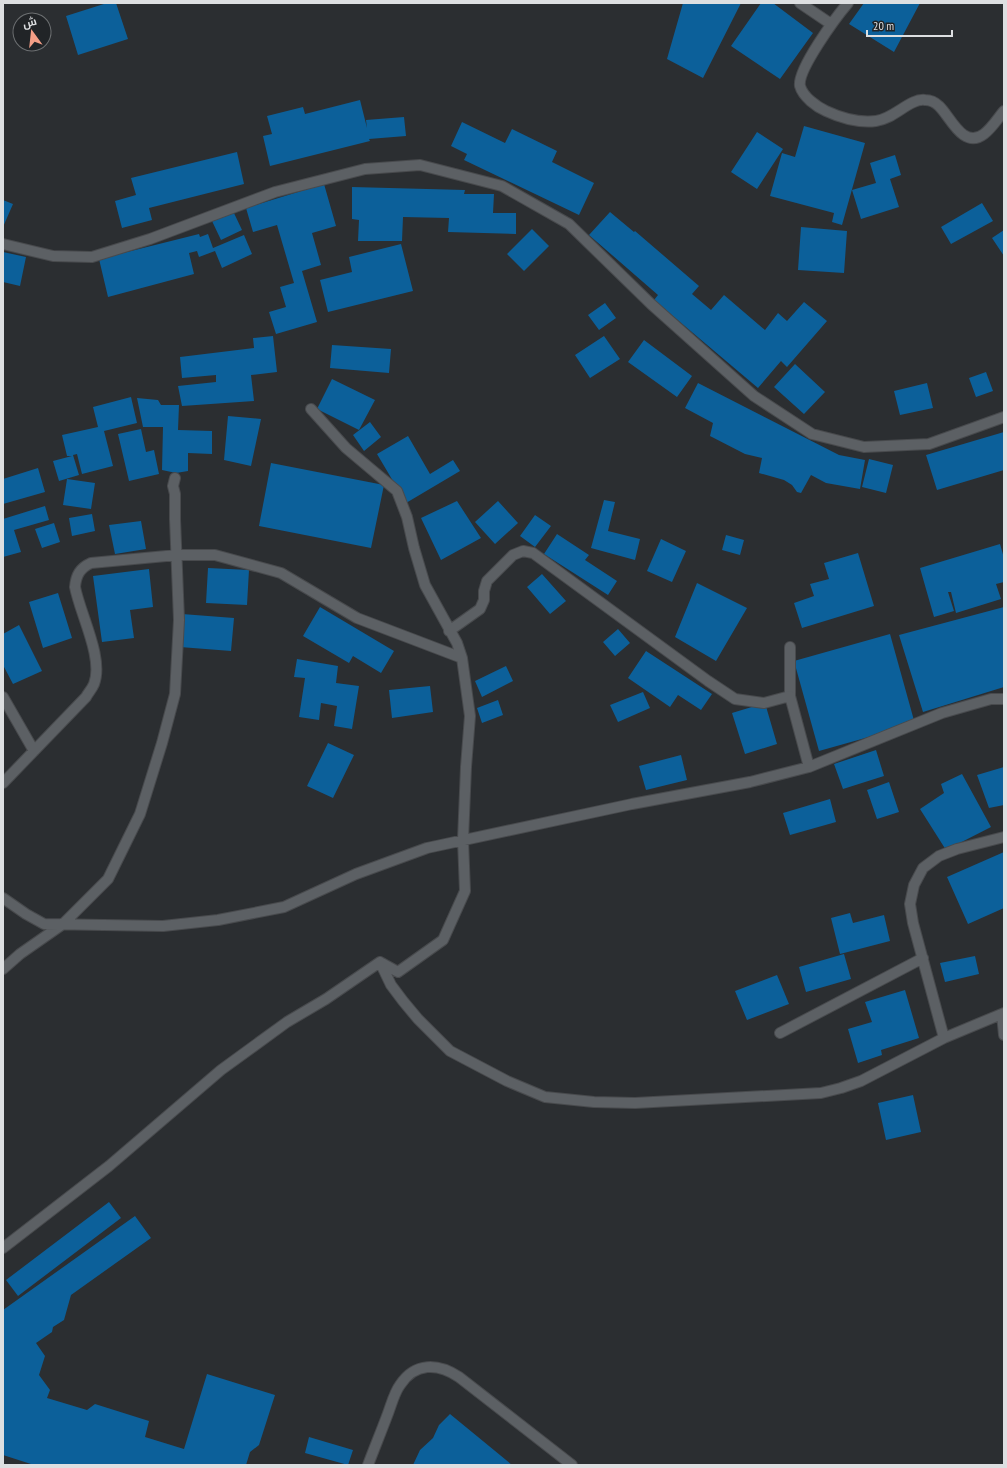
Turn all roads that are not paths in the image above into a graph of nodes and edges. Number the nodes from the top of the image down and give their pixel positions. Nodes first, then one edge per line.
1 (800, 3) edge
2 (848, 3) edge
3 (831, 24) junction
4 (1004, 111) edge
5 (3, 244) edge
6 (311, 409) dead end
7 (1004, 417) edge
8 (175, 478) dead end
9 (177, 555) junction
10 (449, 631) junction
11 (790, 647) dead end
12 (462, 658) junction
13 (790, 696) junction
14 (3, 697) edge
15 (1004, 699) edge
16 (34, 751) junction
17 (809, 767) junction
18 (3, 783) edge
19 (1004, 837) edge
20 (463, 840) junction
21 (3, 898) edge
22 (63, 924) junction
23 (923, 958) junction
24 (380, 962) junction
25 (3, 969) edge
26 (1003, 1014) edge
27 (780, 1033) dead end
28 (1004, 1035) edge
29 (944, 1038) junction
30 (3, 1248) edge
31 (368, 1465) edge
32 (572, 1465) edge

1 - 3 street
2 - 3 street
3 - 4 street
5 - 7 street
6 - 10 street
8 - 9 street
9 - 12 street
9 - 16 street
9 - 22 street
10 - 12 street
10 - 13 street
11 - 13 street
12 - 20 street
13 - 17 street
14 - 16 street
15 - 17 street
16 - 18 street
17 - 20 street
19 - 23 street
20 - 22 street
20 - 24 street
21 - 22 street
22 - 25 street
23 - 27 street
23 - 29 street
24 - 29 street
24 - 30 street
26 - 28 street
26 - 29 street
31 - 32 street

